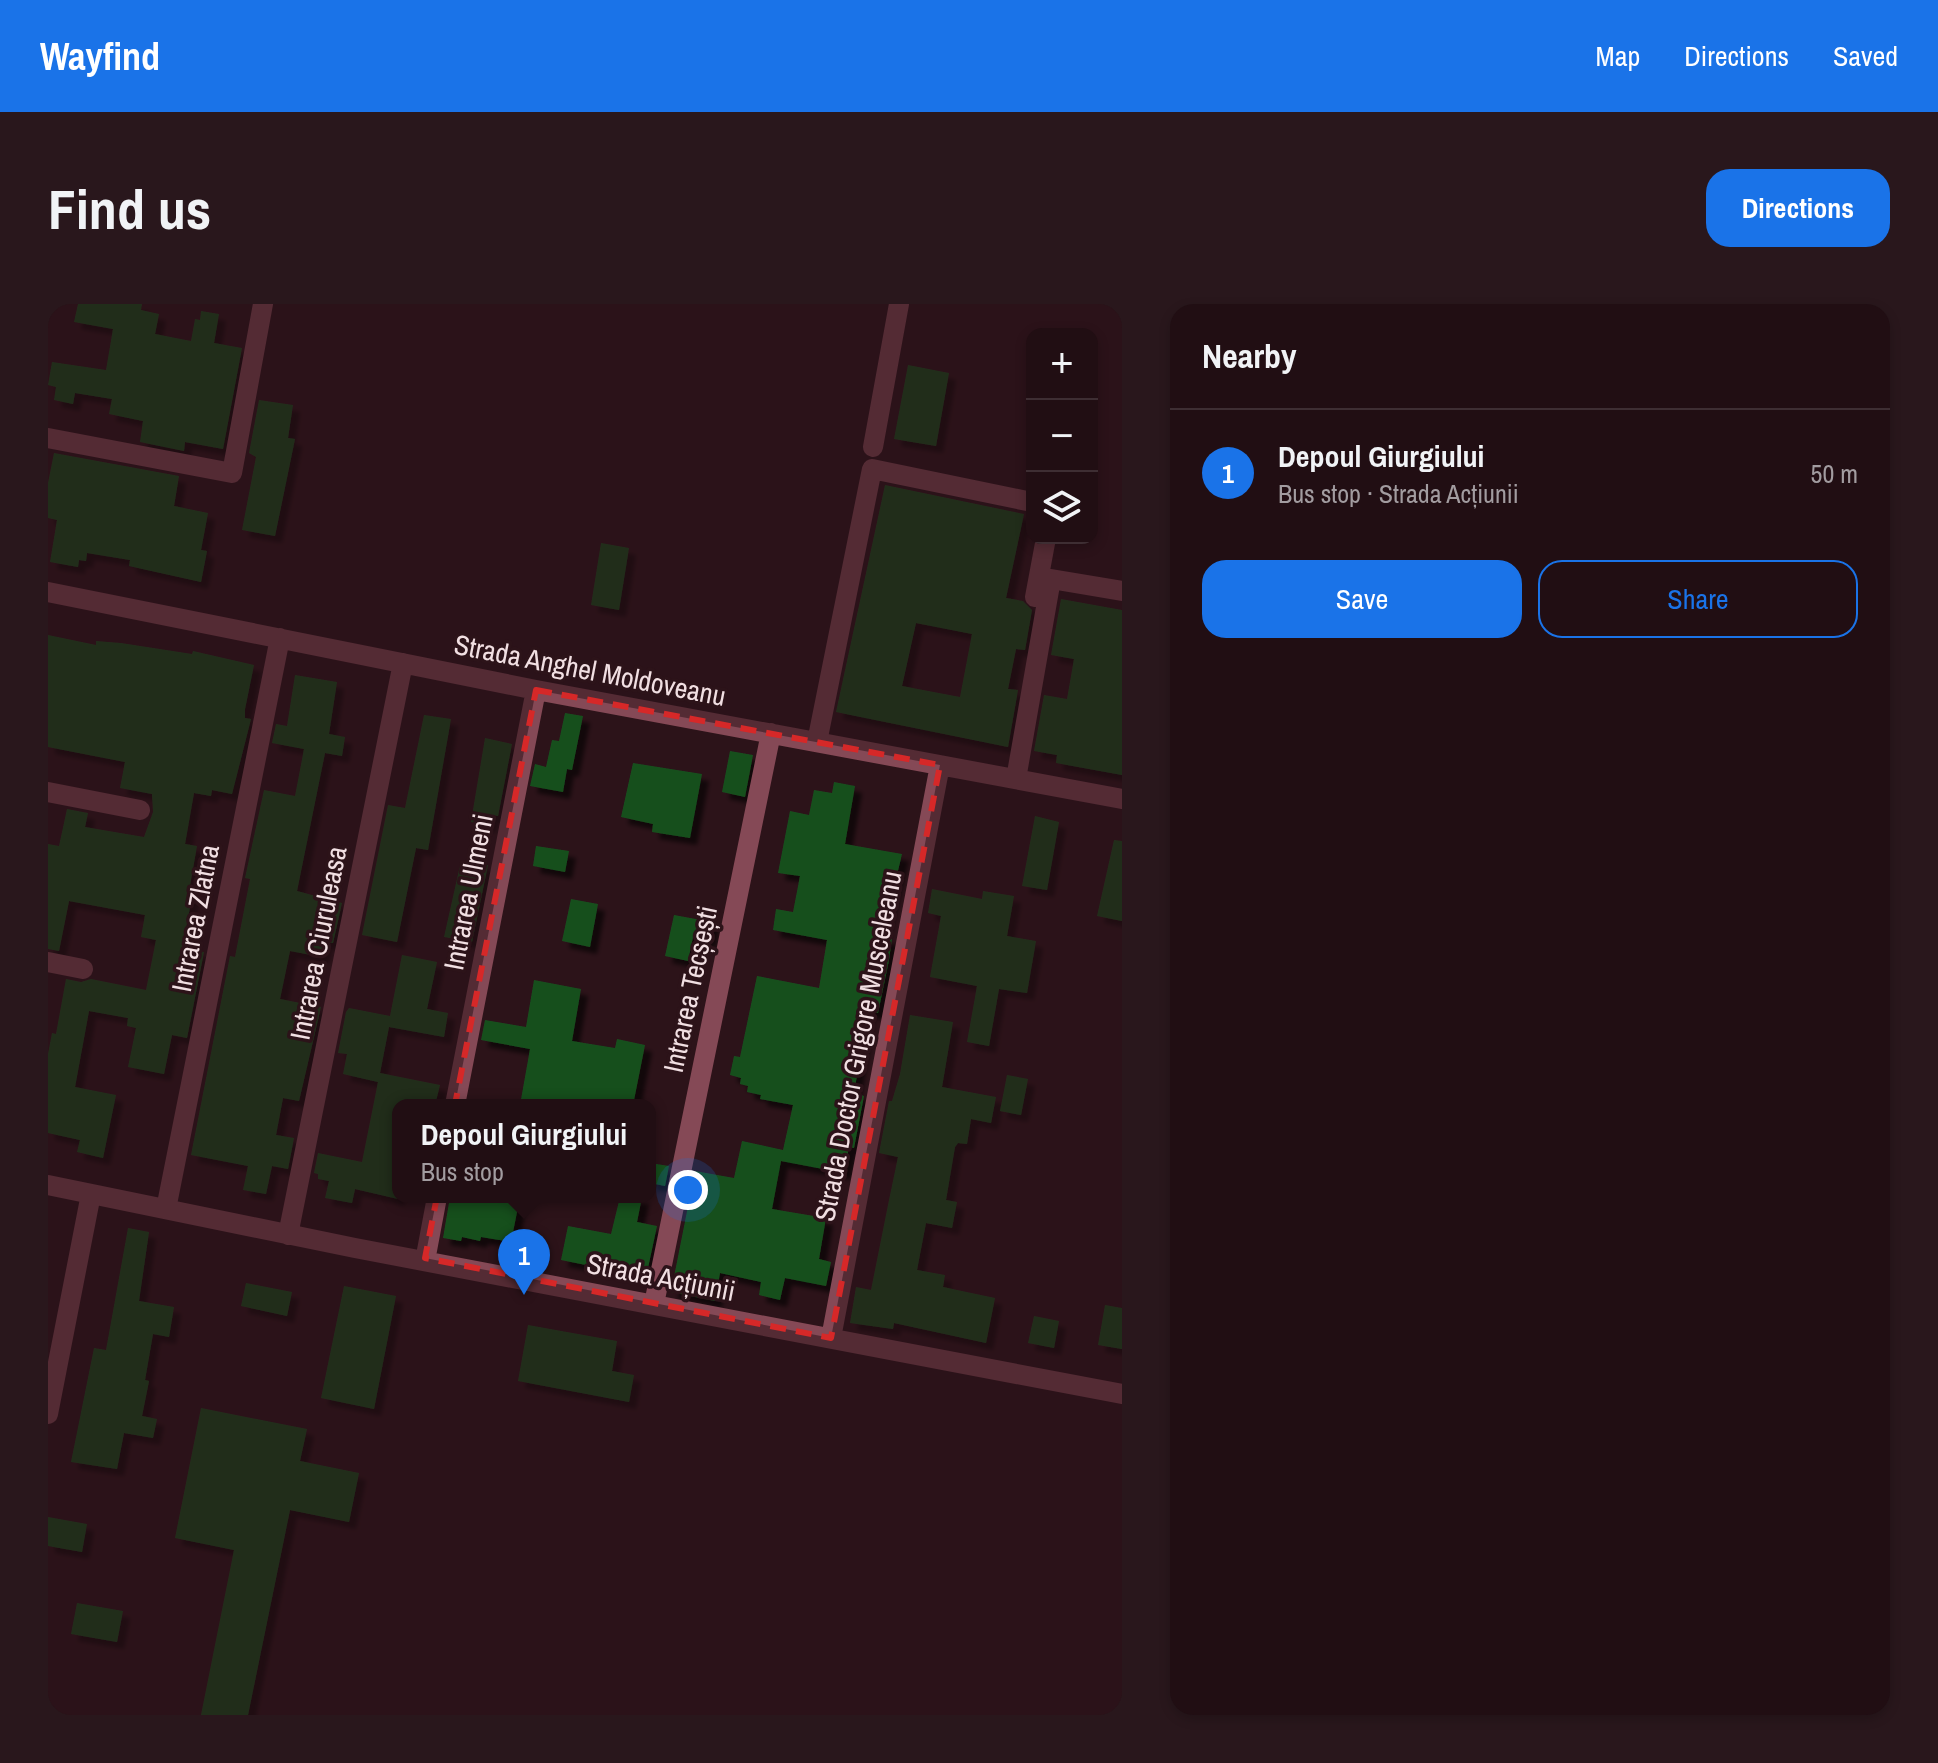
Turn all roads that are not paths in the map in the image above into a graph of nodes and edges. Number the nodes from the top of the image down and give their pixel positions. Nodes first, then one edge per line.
1 (263, 304) edge
2 (899, 304) edge
3 (48, 438) edge
4 (873, 447) dead end
5 (1026, 501) edge
6 (1045, 544) edge
7 (1122, 591) edge
8 (48, 592) edge
9 (280, 638) junction
10 (403, 663) junction
11 (536, 690) junction
12 (771, 733) junction
13 (817, 742) junction
14 (940, 765) junction
15 (1010, 778) junction
16 (48, 792) edge
17 (1122, 799) edge
18 (140, 810) dead end
19 (48, 962) edge
20 (83, 969) dead end
21 (456, 1099) edge
22 (48, 1185) edge
23 (91, 1194) junction
24 (436, 1203) edge
25 (166, 1209) junction
26 (288, 1235) junction
27 (425, 1261) junction
28 (654, 1304) junction
29 (831, 1338) junction
30 (1122, 1394) edge
31 (48, 1414) edge

1 - 3 street
2 - 4 street
5 - 13 street
6 - 15 street
7 - 15 street
8 - 9 street, Strada Anghel Moldoveanu
9 - 10 street, Strada Anghel Moldoveanu
9 - 25 street, Intrarea Zlatna
10 - 11 street, Strada Anghel Moldoveanu
10 - 26 street, Intrarea Ciuruleasa
11 - 12 street, Strada Anghel Moldoveanu
11 - 21 street, Intrarea Ulmeni
12 - 13 street, Strada Anghel Moldoveanu
12 - 28 street, Intrarea Tecșești
13 - 14 street, Strada Anghel Moldoveanu
14 - 15 street, Strada Anghel Moldoveanu
14 - 29 street, Strada Doctor Grigore Musceleanu
15 - 17 street, Strada Anghel Moldoveanu
16 - 18 street
19 - 20 street
22 - 23 street, Strada Acțiunii
23 - 25 street, Strada Acțiunii
23 - 31 street
24 - 27 street
25 - 26 street, Strada Acțiunii
26 - 27 street, Strada Acțiunii
27 - 28 street, Strada Acțiunii
28 - 29 street, Strada Acțiunii
29 - 30 street, Strada Acțiunii

